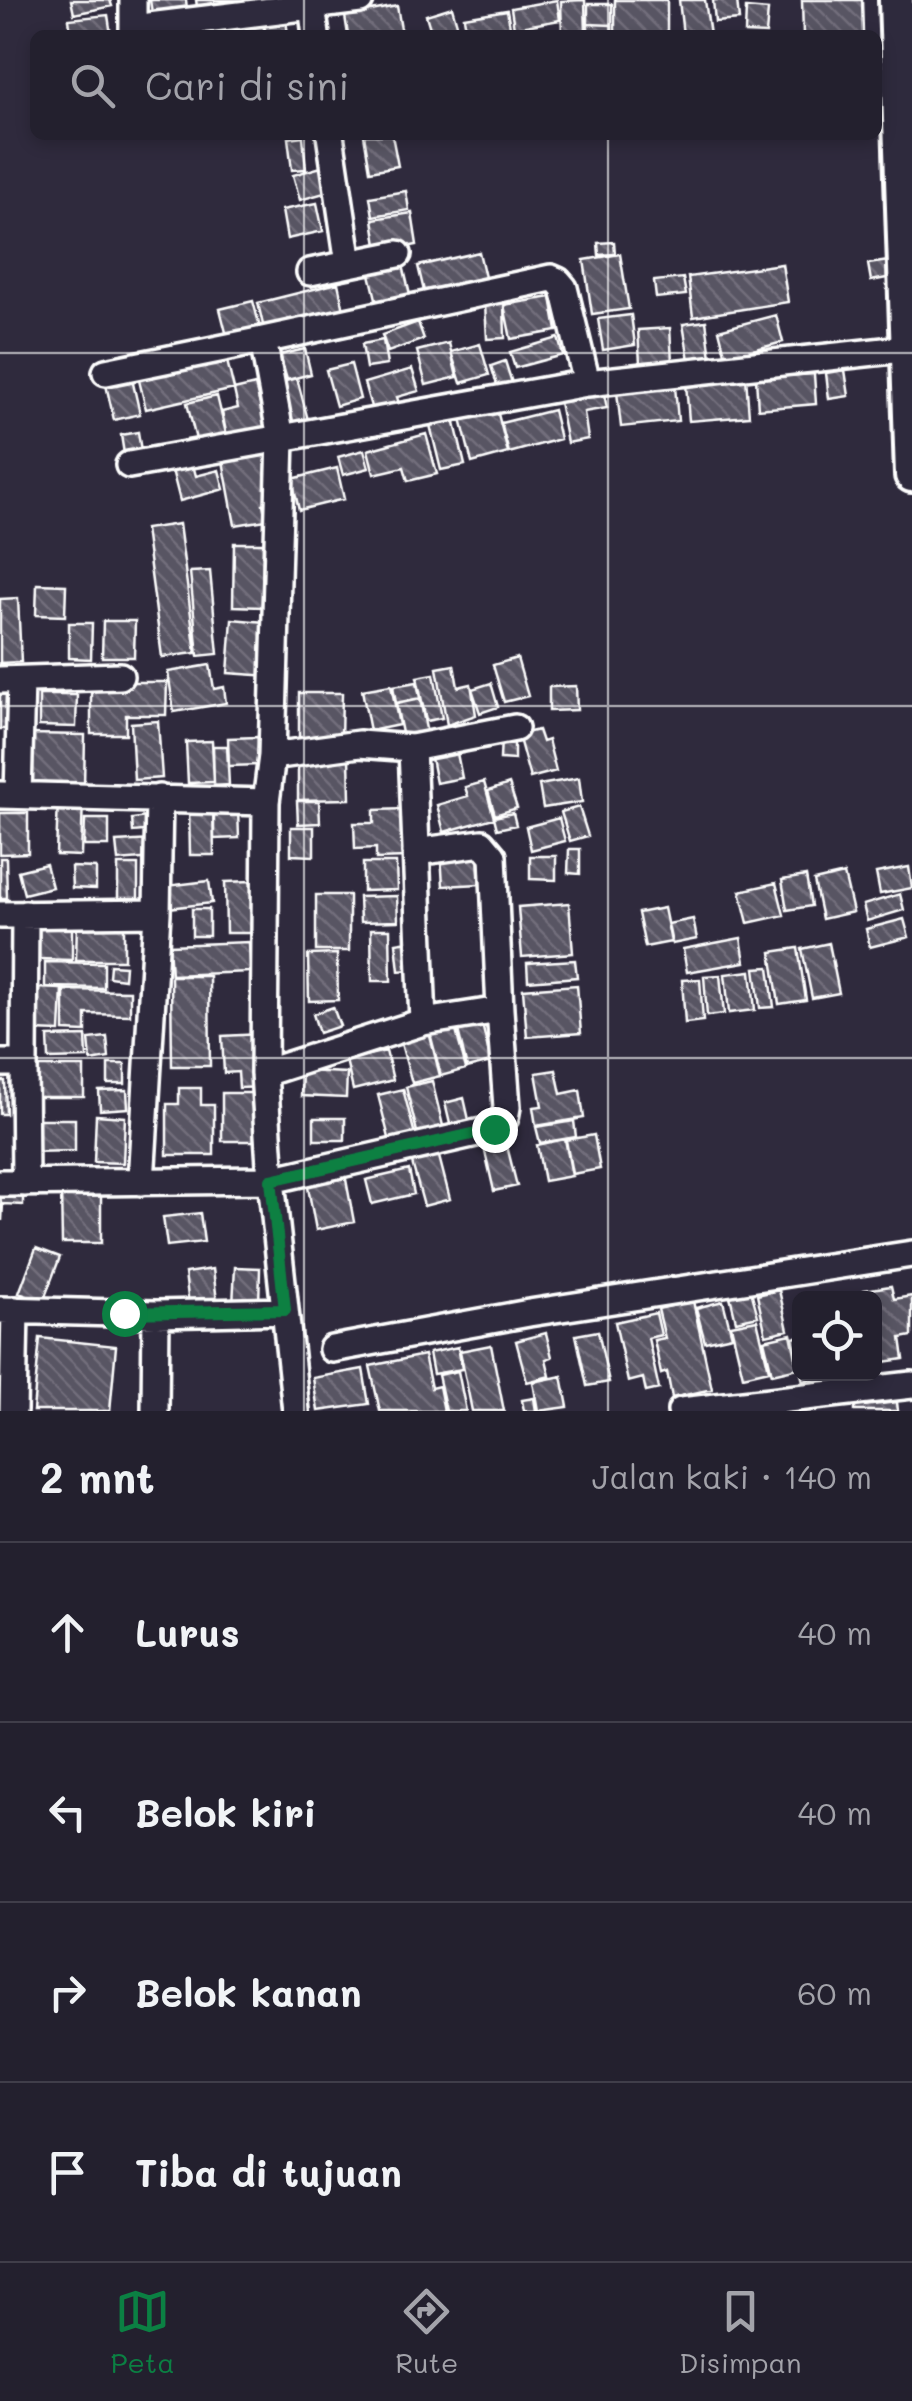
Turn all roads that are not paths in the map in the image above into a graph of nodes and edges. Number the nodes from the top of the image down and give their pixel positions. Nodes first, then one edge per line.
1 (132, 0) edge
2 (360, 0) edge
3 (896, 0) edge
4 (260, 6) edge
5 (312, 6) junction
6 (133, 30) edge
7 (138, 30) edge
8 (315, 30) edge
9 (331, 140) edge
10 (398, 254) dead end
11 (349, 264) junction
12 (310, 272) dead end
13 (264, 340) junction
14 (911, 348) edge
15 (106, 372) dead end
16 (587, 383) junction
17 (281, 438) junction
18 (129, 464) dead end
19 (912, 475) edge
20 (120, 676) dead end
21 (11, 681) edge
22 (515, 728) dead end
23 (412, 748) junction
24 (272, 756) junction
25 (9, 795) edge
26 (158, 798) junction
27 (266, 802) junction
28 (416, 852) junction
29 (157, 913) junction
30 (13, 914) edge
31 (500, 1010) junction
32 (423, 1022) junction
33 (12, 1063) edge
34 (264, 1074) junction
35 (271, 1180) junction
36 (141, 1182) junction
37 (12, 1183) edge
38 (912, 1254) edge
39 (8, 1310) edge
40 (285, 1310) junction
41 (156, 1314) junction
42 (332, 1349) dead end
43 (912, 1385) edge
44 (13, 1411) edge
45 (155, 1411) edge
46 (296, 1411) edge
47 (681, 1411) edge

1 - 6 street
2 - 5 street
3 - 14 main road
4 - 5 street
4 - 7 street
5 - 8 street
9 - 11 street
10 - 11 street
11 - 12 street
13 - 15 street
13 - 16 street
13 - 17 street
14 - 16 street
14 - 19 main road
16 - 17 street
17 - 18 street
17 - 24 street
20 - 21 street
21 - 25 street
22 - 23 street
23 - 24 street
23 - 28 street
24 - 27 street
25 - 26 street
26 - 27 street
26 - 29 street
27 - 34 street
28 - 31 street
28 - 32 street
29 - 30 street
29 - 36 street
30 - 33 street
31 - 32 street
31 - 35 street
32 - 34 street
33 - 37 street
34 - 35 street
35 - 36 street
35 - 40 street
36 - 37 street
38 - 42 street
39 - 41 street
39 - 44 street
40 - 41 street
40 - 46 street
41 - 45 street
43 - 47 street

